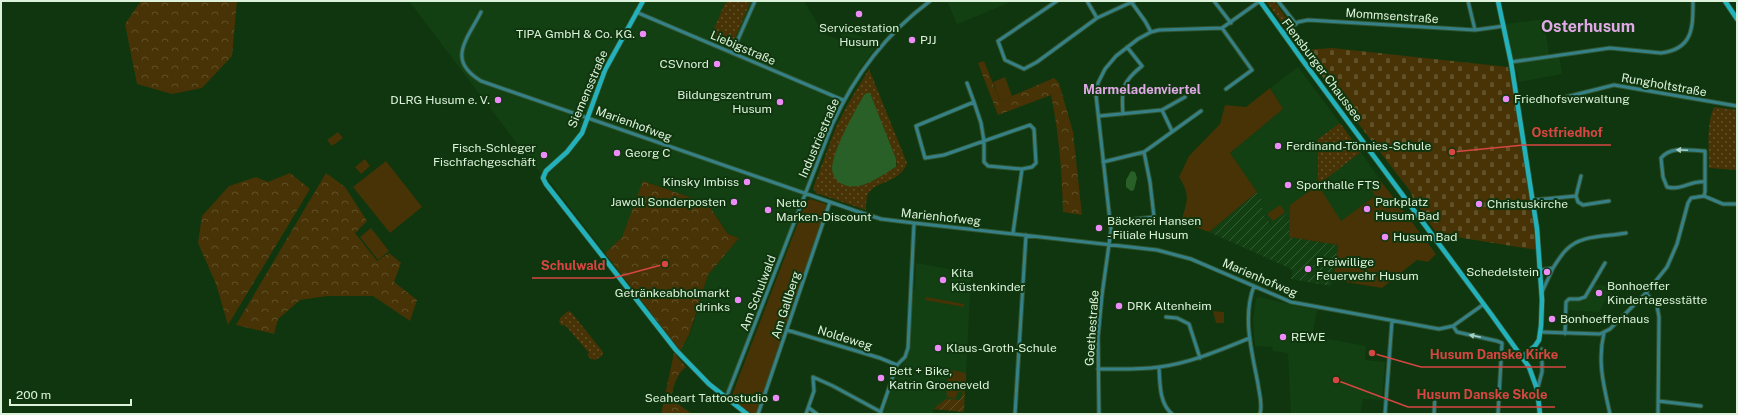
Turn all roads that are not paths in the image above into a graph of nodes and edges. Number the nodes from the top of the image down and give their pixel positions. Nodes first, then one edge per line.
1 (643, 1) edge
2 (755, 1) edge
3 (930, 1) edge
4 (1058, 1) edge
5 (1087, 1) edge
6 (1214, 1) edge
7 (1260, 1) edge
8 (1278, 1) edge
9 (1468, 1) edge
10 (1498, 1) edge
11 (1693, 1) edge
12 (1725, 1) edge
13 (1133, 2) edge
14 (481, 12) dead end
15 (636, 12) junction
16 (1097, 18) junction
17 (1737, 19) edge
18 (1231, 23) junction
19 (1296, 24) junction
20 (1504, 26) junction
21 (1222, 28) junction
22 (1475, 30) junction
23 (1151, 32) junction
24 (1283, 33) junction
25 (1127, 47) junction
26 (732, 53) junction
27 (1511, 62) junction
28 (967, 83) dead end
29 (1226, 89) dead end
30 (1185, 97) dead end
31 (1566, 97) dead end
32 (843, 100) junction
33 (974, 102) junction
34 (1737, 106) edge
35 (1162, 110) junction
36 (1201, 111) dead end
37 (1123, 114) junction
38 (1099, 116) junction
39 (588, 117) junction
40 (1172, 131) junction
41 (984, 141) junction
42 (1144, 152) junction
43 (1103, 162) junction
44 (1022, 169) junction
45 (1581, 176) dead end
46 (1705, 182) junction
47 (806, 193) junction
48 (1576, 196) junction
49 (1704, 196) junction
50 (1533, 200) junction
51 (1609, 201) dead end
52 (830, 202) junction
53 (1737, 204) edge
54 (1110, 222) junction
55 (914, 223) junction
56 (1014, 233) junction
57 (1626, 233) dead end
58 (1026, 235) junction
59 (1110, 244) junction
60 (1604, 263) dead end
61 (1553, 268) junction
62 (1540, 270) junction
63 (1254, 286) junction
64 (1646, 293) junction
65 (1542, 294) junction
66 (1484, 304) junction
67 (1166, 317) dead end
68 (1392, 321) junction
69 (1453, 326) junction
70 (787, 330) junction
71 (1540, 332) junction
72 (1604, 333) junction
73 (1565, 334) junction
74 (1250, 338) junction
75 (1542, 349) dead end
76 (1522, 357) junction
77 (1200, 358) junction
78 (897, 365) junction
79 (1159, 367) junction
80 (1098, 369) junction
81 (1537, 389) junction
82 (1435, 396) dead end
83 (726, 398) junction
84 (1658, 401) junction
85 (1701, 406) dead end
86 (809, 408) junction
87 (880, 413) edge
88 (747, 414) edge
89 (758, 414) edge
90 (806, 414) edge
91 (817, 414) edge
92 (1015, 414) edge
93 (1099, 414) edge
94 (1172, 414) edge
95 (1260, 414) edge
96 (1385, 414) edge
97 (1434, 414) edge
98 (1498, 414) edge
99 (1540, 414) edge
100 (1610, 414) edge
101 (1658, 414) edge

1 - 15 street, Siemensstraße
2 - 26 street
3 - 32 street, Industriestraße
4 - 16 street
5 - 16 street
6 - 18 street
7 - 18 street
7 - 24 street, Flensburger Chaussee
8 - 19 street, Flensburger Chaussee
9 - 22 street
10 - 20 street
11 - 27 street
12 - 17 street
13 - 16 street
13 - 23 street
14 - 39 street, Marienhofweg
15 - 26 street, Liebigstraße
15 - 39 street, Siemensstraße
18 - 21 street
19 - 22 street, Mommsenstraße
19 - 24 street, Mommsenstraße
20 - 22 street, Mommsenstraße
20 - 27 street
21 - 23 street
21 - 29 street
23 - 25 street, Goethestraße
24 - 66 street, Flensburger Chaussee
25 - 37 street
25 - 38 street, Goethestraße
26 - 32 street, Liebigstraße
27 - 50 street
28 - 33 street
30 - 35 street
31 - 34 street, Rungholtstraße
32 - 47 street, Industriestraße
33 - 41 street
33 - 41 street
35 - 37 street
35 - 40 street
36 - 40 street
37 - 38 street
38 - 43 street, Goethestraße
39 - 47 street, Marienhofweg
39 - 83 street, Siemensstraße
40 - 42 street
41 - 44 street
41 - 44 street
42 - 43 street
42 - 54 street
43 - 54 street, Goethestraße
44 - 56 street
45 - 48 street
46 -> 46 street
46 - 49 street
47 - 52 street, Marienhofweg
47 - 83 street, Am Schulwald
48 - 50 street
48 - 51 street
49 - 53 street
49 - 64 street
50 - 62 street
52 - 55 street, Marienhofweg
52 - 70 street, Am Gallberg
54 - 59 street, Goethestraße
55 - 56 street, Marienhofweg
55 - 78 street
56 - 58 street, Marienhofweg
57 - 61 street
58 - 59 street, Marienhofweg
58 - 92 street
59 - 63 street, Marienhofweg
59 - 80 street, Goethestraße
60 - 73 street
61 - 62 street
61 - 65 street
62 - 65 street
63 - 68 street, Marienhofweg
63 - 74 street
64 - 72 street
64 - 84 street
65 - 71 street
66 - 69 street, Marienhofweg
66 - 76 street, Flensburger Chaussee
67 - 77 street
68 - 69 street, Marienhofweg
68 - 96 street
98 -> 69 street
70 - 78 street, Noldeweg
70 - 89 street, Am Gallberg
71 - 73 street
71 - 76 street
72 - 73 street
72 - 100 street
74 - 77 street
74 - 95 street
75 - 81 street
76 - 81 street, Flensburger Chaussee
77 - 79 street
78 - 87 street
79 - 80 street
79 - 94 street
80 - 93 street, Goethestraße
81 - 99 street, Flensburger Chaussee
82 - 97 street
83 - 88 street
84 - 85 street
84 - 101 street
86 - 87 street
86 - 90 street
86 - 91 street

